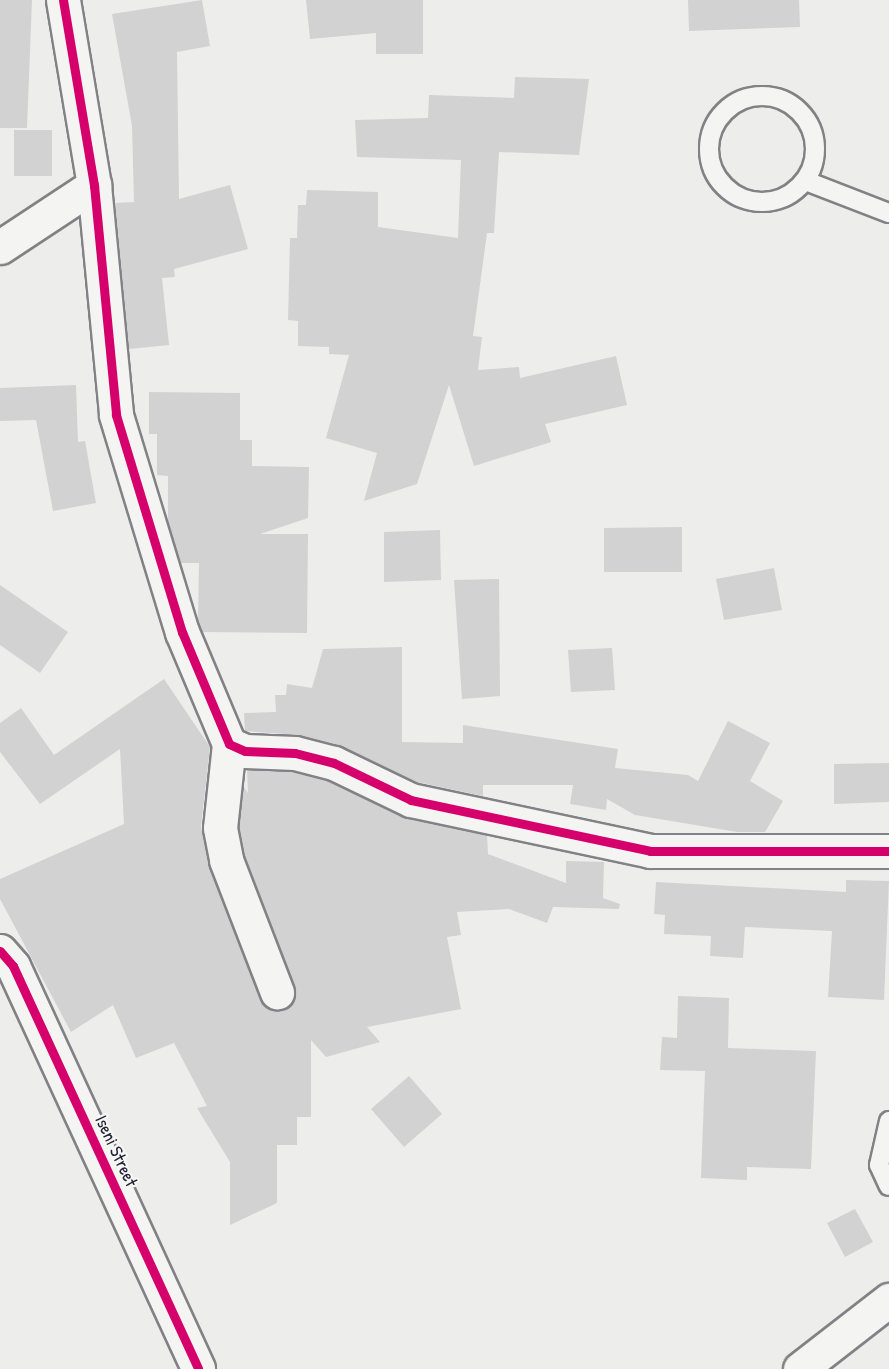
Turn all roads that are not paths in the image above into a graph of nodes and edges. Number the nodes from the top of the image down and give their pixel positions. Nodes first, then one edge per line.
1 (63, 0) edge
2 (806, 181) junction
3 (94, 185) junction
4 (889, 213) edge
5 (0, 247) edge
6 (229, 744) junction
7 (889, 851) edge
8 (0, 951) edge
9 (277, 992) dead end
10 (889, 1121) edge
11 (889, 1186) edge
12 (889, 1300) edge
13 (198, 1369) edge
14 (800, 1369) edge

1 - 3 street
2 - 2 lane
2 - 4 lane
3 - 5 street
3 - 6 street
6 - 7 street
6 - 9 street
8 - 13 street, Iseni Street
10 - 11 lane
12 - 14 street

